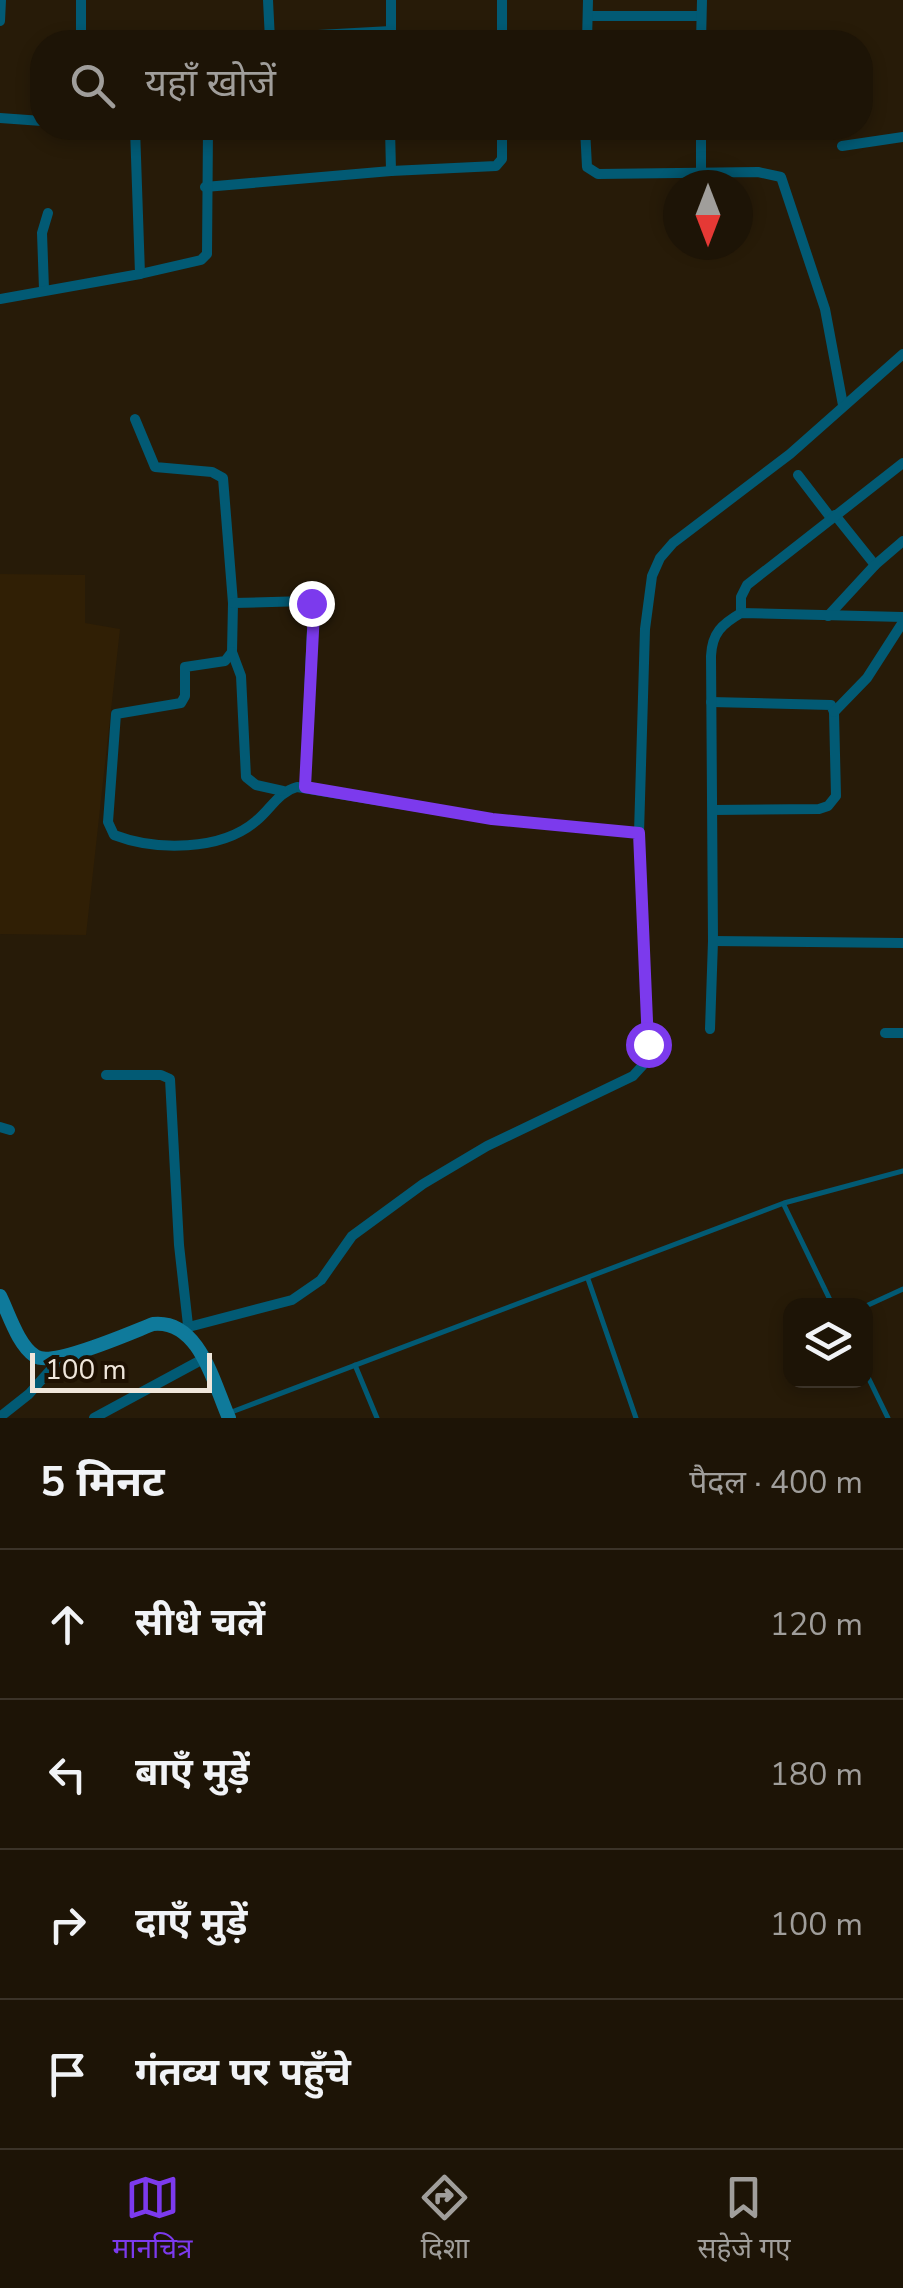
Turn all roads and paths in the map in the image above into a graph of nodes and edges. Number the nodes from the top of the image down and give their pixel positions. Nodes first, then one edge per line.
1 (0, 0) edge
2 (81, 0) edge
3 (268, 0) edge
4 (391, 0) edge
5 (502, 0) edge
6 (588, 0) edge
7 (702, 0) edge
8 (588, 16) junction
9 (702, 16) junction
10 (0, 21) edge
11 (81, 30) edge
12 (270, 30) edge
13 (391, 30) edge
14 (502, 30) edge
15 (587, 30) edge
16 (702, 30) edge
17 (0, 118) edge
18 (30, 121) edge
19 (903, 137) edge
20 (135, 140) edge
21 (207, 140) edge
22 (390, 140) edge
23 (502, 140) edge
24 (585, 140) edge
25 (701, 140) edge
26 (842, 146) dead end
27 (701, 170) edge
28 (391, 171) junction
29 (663, 172) edge
30 (753, 173) edge
31 (205, 187) junction
32 (48, 212) dead end
33 (140, 274) junction
34 (44, 290) junction
35 (0, 299) edge
36 (903, 354) edge
37 (843, 405) junction
38 (134, 419) dead end
39 (900, 471) edge
40 (798, 475) dead end
41 (833, 517) junction
42 (903, 542) edge
43 (874, 565) junction
44 (232, 603) junction
45 (741, 614) junction
46 (828, 616) junction
47 (903, 620) edge
48 (232, 652) junction
49 (712, 702) junction
50 (834, 712) junction
51 (305, 787) junction
52 (284, 792) junction
53 (713, 810) junction
54 (639, 833) junction
55 (713, 941) junction
56 (903, 943) edge
57 (710, 1030) dead end
58 (886, 1033) dead end
59 (903, 1033) edge
60 (106, 1075) dead end
61 (903, 1171) edge
62 (784, 1203) junction
63 (588, 1280) junction
64 (903, 1289) edge
65 (0, 1296) edge
66 (829, 1298) edge
67 (873, 1303) edge
68 (192, 1340) junction
69 (61, 1358) junction
70 (355, 1366) junction
71 (873, 1387) edge
72 (228, 1416) edge
73 (0, 1417) edge
74 (94, 1418) edge
75 (376, 1418) edge
76 (636, 1418) edge
77 (888, 1418) edge

1 - 10 street
2 - 11 street
3 - 12 street
4 - 13 street
5 - 14 street
6 - 8 street
7 - 9 street
8 - 9 street
8 - 15 street
9 - 16 street
17 - 18 street
19 - 26 street
20 - 33 street
21 - 31 street
22 - 28 street
23 - 28 street
24 - 29 street
25 - 27 street
28 - 31 street
30 - 37 street
31 - 33 street
32 - 34 street
33 - 34 street
34 - 35 street
36 - 37 street
37 - 54 street
38 - 44 street
39 - 41 street
40 - 41 street
41 - 43 street
41 - 45 street
42 - 43 street
43 - 46 street
44 - 48 street
44 - 51 street
45 - 46 street
45 - 49 street
46 - 47 street
47 - 50 street
48 - 52 street
48 - 52 street
49 - 50 street
49 - 53 street
50 - 53 street
51 - 52 street
51 - 54 street
53 - 55 street
54 - 68 street
55 - 56 street
55 - 57 street
58 - 59 street
60 - 68 street
61 - 62 lane
62 - 63 lane
62 - 66 lane
63 - 70 lane
63 - 76 lane
64 - 67 lane
65 - 69 street
68 - 69 street
68 - 72 street
68 - 74 street
69 - 73 street
70 - 72 lane
70 - 75 lane
71 - 77 lane

